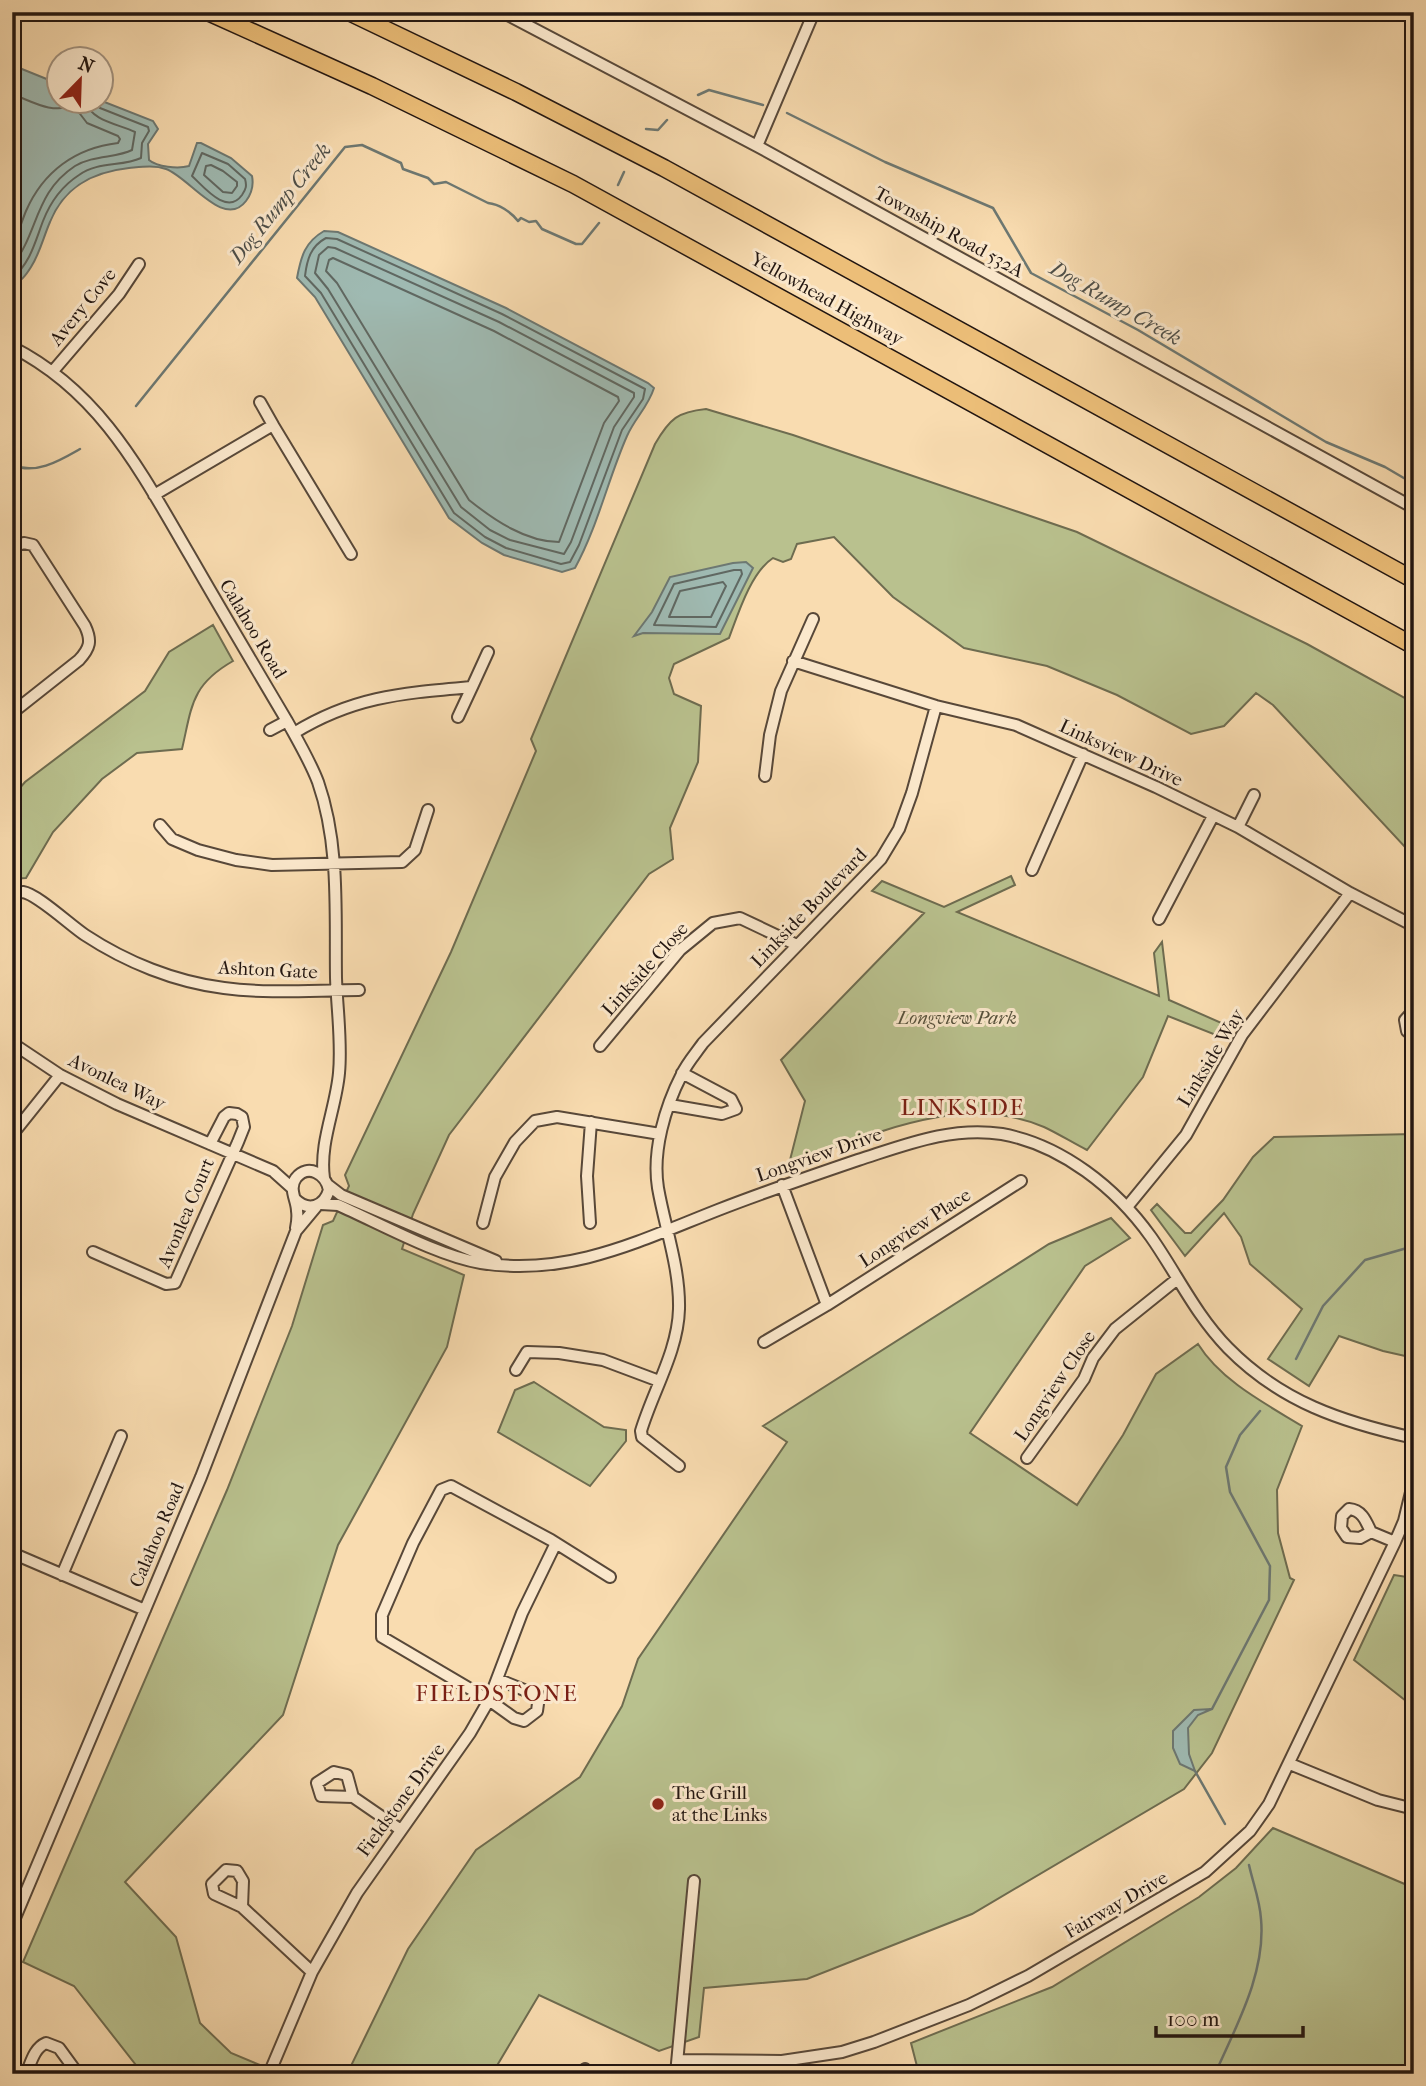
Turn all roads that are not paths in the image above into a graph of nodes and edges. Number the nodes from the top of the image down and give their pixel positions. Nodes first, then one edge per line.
1 (208, 12) edge
2 (349, 12) edge
3 (502, 12) edge
4 (814, 12) edge
5 (757, 146) junction
6 (139, 264) dead end
7 (12, 346) edge
8 (53, 372) junction
9 (260, 402) dead end
10 (273, 425) junction
11 (154, 495) junction
12 (1414, 508) edge
13 (12, 547) edge
14 (351, 554) dead end
15 (1414, 580) edge
16 (813, 619) dead end
17 (1414, 646) edge
18 (488, 652) dead end
19 (793, 661) junction
20 (472, 687) junction
21 (936, 706) junction
22 (12, 713) edge
23 (458, 717) dead end
24 (287, 721) junction
25 (270, 730) dead end
26 (294, 733) junction
27 (1083, 754) junction
28 (765, 776) dead end
29 (1254, 795) dead end
30 (428, 810) dead end
31 (1213, 816) junction
32 (160, 825) dead end
33 (1238, 827) junction
34 (334, 863) junction
35 (1032, 870) dead end
36 (1350, 893) junction
37 (12, 895) edge
38 (1159, 919) dead end
39 (1414, 926) edge
40 (797, 945) junction
41 (337, 990) junction
42 (359, 990) dead end
43 (1414, 1010) edge
44 (1414, 1036) edge
45 (12, 1043) edge
46 (600, 1046) dead end
47 (682, 1073) junction
48 (60, 1075) junction
49 (670, 1105) junction
50 (591, 1122) junction
51 (660, 1134) junction
52 (12, 1135) edge
53 (210, 1144) junction
54 (231, 1153) junction
55 (323, 1153) junction
56 (273, 1171) junction
57 (303, 1173) junction
58 (326, 1181) junction
59 (1021, 1181) dead end
60 (782, 1185) junction
61 (294, 1194) junction
62 (318, 1205) junction
63 (1127, 1207) junction
64 (483, 1223) dead end
65 (590, 1223) dead end
66 (667, 1230) junction
67 (296, 1231) junction
68 (93, 1252) dead end
69 (505, 1265) junction
70 (1176, 1280) junction
71 (827, 1305) junction
72 (764, 1342) dead end
73 (516, 1370) dead end
74 (659, 1381) junction
75 (121, 1436) dead end
76 (1414, 1438) edge
77 (1027, 1458) dead end
78 (678, 1466) dead end
79 (1414, 1480) edge
80 (1371, 1532) dead end
81 (1395, 1542) junction
82 (556, 1543) junction
83 (12, 1553) edge
84 (62, 1575) junction
85 (610, 1577) dead end
86 (145, 1609) junction
87 (497, 1679) junction
88 (489, 1700) junction
89 (1295, 1767) junction
90 (353, 1797) dead end
91 (1414, 1810) edge
92 (401, 1830) junction
93 (43, 1849) junction
94 (694, 1881) dead end
95 (243, 1907) dead end
96 (12, 1908) edge
97 (12, 1925) edge
98 (312, 1972) junction
99 (678, 2060) junction
100 (26, 2074) edge
101 (78, 2074) edge
102 (269, 2074) edge
103 (676, 2074) edge

1 - 17 highway, Yellowhead Highway
2 - 15 highway, Yellowhead Highway
3 - 5 street, Township Road 532A
4 - 5 street
5 - 12 street, Township Road 532A
6 - 8 street, Avery Cove
7 - 8 street, Calahoo Road
8 - 11 street, Calahoo Road
9 - 10 street
10 - 11 street
10 - 14 street
11 - 24 street, Calahoo Road
13 - 22 street
16 - 19 street
18 - 20 street
19 - 21 street, Linksview Drive
19 - 28 street
20 - 23 street
20 - 26 street
21 - 27 street, Linksview Drive
21 - 40 street, Linkside Boulevard
24 - 25 street
24 - 26 street, Calahoo Road
26 - 34 street, Calahoo Road
27 - 31 street, Linksview Drive
27 - 35 street
29 - 33 street
30 - 34 street
31 - 33 street, Linksview Drive
31 - 38 street
32 - 34 street
33 - 36 street, Linksview Drive
34 - 41 street, Calahoo Road
36 - 39 street, Linksview Drive
36 - 63 street, Linkside Way
37 - 41 street, Ashton Gate
40 - 46 street, Linkside Close
40 - 47 street, Linkside Boulevard
41 - 42 street
41 - 55 street, Calahoo Road
43 - 44 street
45 - 48 street, Avonlea Way
47 - 49 street, Linkside Boulevard
47 - 49 street
48 - 52 street
48 - 53 street, Avonlea Way
49 - 51 street, Linkside Boulevard
50 - 51 street
50 - 64 street
50 - 65 street
51 - 66 street, Linkside Boulevard
53 - 54 street, Avonlea Way
53 - 54 street
54 - 56 street, Avonlea Way
54 - 68 street, Avonlea Court
55 - 57 street, Calahoo Road
55 - 58 street, Calahoo Road
56 - 57 street, Avonlea Way
56 - 61 street, Avonlea Way
57 - 58 street
57 - 61 street
58 - 62 street
58 - 69 street, Longview Drive
59 - 71 street, Longview Place
60 - 63 street, Longview Drive
60 - 66 street, Longview Drive
60 - 71 street
61 - 62 street
61 - 67 street, Calahoo Road
62 - 67 street, Calahoo Road
62 - 69 street, Longview Drive
63 - 70 street, Longview Drive
66 - 69 street, Longview Drive
66 - 74 street, Linkside Boulevard
67 - 86 street, Calahoo Road
70 - 76 street, Longview Drive
70 - 77 street, Longview Close
71 - 72 street, Longview Place
73 - 74 street
74 - 78 street, Linkside Boulevard
75 - 84 street
79 - 81 street, Fairway Drive
80 - 81 street
81 - 89 street, Fairway Drive
82 - 85 street
82 - 87 street, Fieldstone Drive
82 - 88 street
83 - 84 street
84 - 86 street
86 - 93 street, Calahoo Road
87 - 88 street, Fieldstone Drive
87 - 88 street
88 - 92 street, Fieldstone Drive
89 - 91 street
89 - 99 street, Fairway Drive
90 - 92 street
92 - 98 street, Fieldstone Drive
93 - 96 street, Calahoo Road
93 - 97 street, Calahoo Road
94 - 99 street
95 - 98 street
98 - 102 street, Fieldstone Drive
99 - 103 street
100 - 101 street

